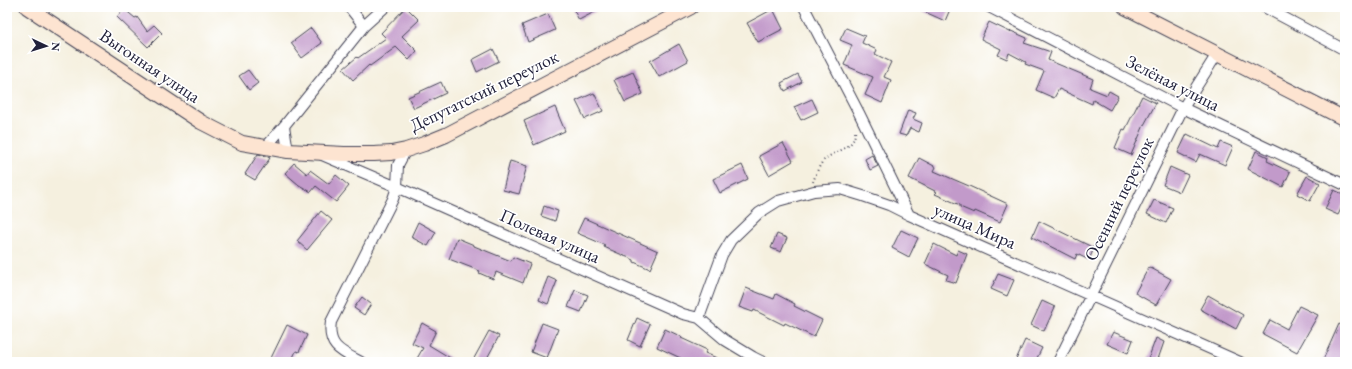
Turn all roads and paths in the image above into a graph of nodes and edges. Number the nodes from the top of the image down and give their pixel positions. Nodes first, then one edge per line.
1 (27, 7) edge
2 (349, 7) edge
3 (385, 7) edge
4 (691, 7) edge
5 (804, 7) edge
6 (989, 7) edge
7 (1125, 7) edge
8 (1264, 7) edge
9 (364, 26) junction
10 (1345, 50) edge
11 (1218, 54) junction
12 (1183, 108) junction
13 (859, 113) junction
14 (1345, 120) edge
15 (284, 126) junction
16 (261, 147) junction
17 (406, 150) junction
18 (288, 151) junction
19 (316, 153) junction
20 (1345, 186) edge
21 (398, 187) junction
22 (814, 191) junction
23 (909, 215) junction
24 (1090, 295) junction
25 (699, 318) junction
26 (361, 362) edge
27 (763, 362) edge
28 (1058, 362) edge
29 (1240, 362) edge

1 - 16 street, Выгонная улица
2 - 9 street
3 - 9 street
4 - 17 street, Депутатский переулок
5 - 13 street, улица Мира
6 - 12 street, Зелёная улица
7 - 11 street
8 - 10 street
9 - 15 street
11 - 12 street, Осенний переулок
11 - 14 street
12 - 20 street, Зелёная улица
12 - 24 street, Осенний переулок
13 - 22 path
13 - 23 street, улица Мира
15 - 16 street
15 - 18 street
16 - 18 street, Депутатский переулок
17 - 19 street, Депутатский переулок
17 - 21 street
18 - 19 street, Депутатский переулок
19 - 21 street, Полевая улица
21 - 25 street, Полевая улица
21 - 26 street
22 - 23 street
22 - 25 street
23 - 24 street, улица Мира
24 - 28 street, Осенний переулок
24 - 29 street, улица Мира
25 - 27 street, Полевая улица

